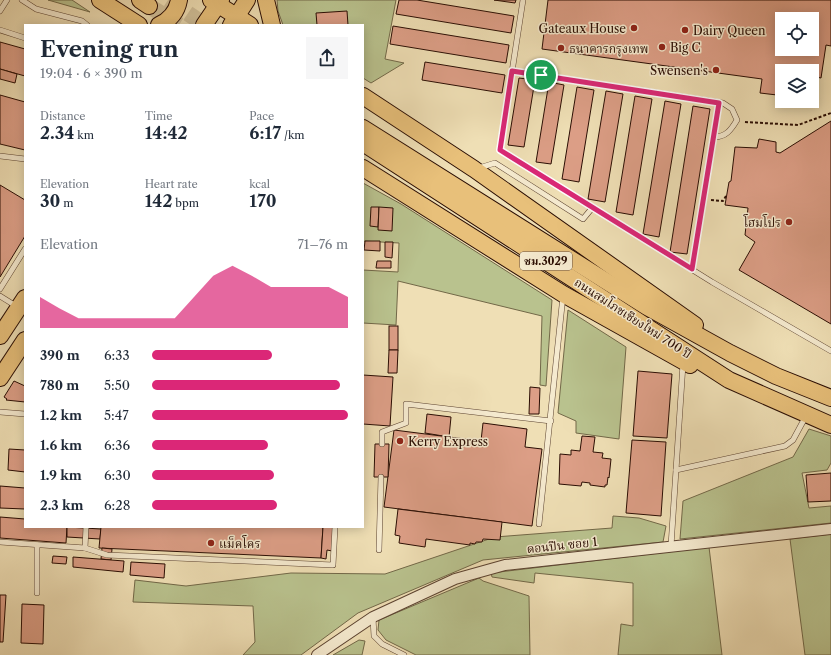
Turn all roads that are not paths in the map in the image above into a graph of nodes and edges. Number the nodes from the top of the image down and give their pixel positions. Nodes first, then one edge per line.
1 (7, 0) edge
2 (22, 0) edge
3 (100, 0) edge
4 (179, 0) edge
5 (248, 0) edge
6 (266, 0) edge
7 (523, 0) edge
8 (216, 2) edge
9 (0, 11) edge
10 (234, 21) edge
11 (85, 24) edge
12 (136, 24) edge
13 (160, 24) edge
14 (205, 24) edge
15 (246, 24) edge
16 (272, 24) edge
17 (0, 30) edge
18 (24, 38) edge
19 (512, 71) junction
20 (364, 97) edge
21 (719, 103) junction
22 (364, 129) edge
23 (714, 137) junction
24 (364, 144) edge
25 (0, 156) edge
26 (24, 159) edge
27 (364, 169) edge
28 (474, 169) junction
29 (592, 207) junction
30 (24, 251) edge
31 (692, 269) junction
32 (0, 289) edge
33 (563, 294) junction
34 (0, 296) edge
35 (22, 303) edge
36 (0, 336) edge
37 (24, 342) edge
38 (831, 351) edge
39 (730, 354) junction
40 (684, 362) junction
41 (0, 378) edge
42 (729, 380) junction
43 (831, 398) edge
44 (0, 412) edge
45 (24, 414) edge
46 (806, 415) junction
47 (551, 421) junction
48 (831, 425) edge
49 (382, 444) dead end
50 (676, 470) junction
51 (381, 477) dead end
52 (539, 524) dead end
53 (86, 528) edge
54 (335, 528) edge
55 (831, 529) edge
56 (0, 542) edge
57 (38, 545) junction
58 (671, 546) junction
59 (85, 548) junction
60 (379, 550) dead end
61 (37, 593) dead end
62 (373, 616) junction
63 (316, 655) edge
64 (404, 655) edge

1 - 9 lane
2 - 11 lane
3 - 12 main road
4 - 13 main road
5 - 10 main road
6 - 16 main road
7 - 19 lane
8 - 10 main road
8 - 14 main road
10 - 15 main road
17 - 18 lane
19 - 21 lane
19 - 29 lane
20 - 28 main road
21 - 23 lane
21 - 23 lane
22 - 39 main road, ถนนสมโภชเชียงใหม่ 700 ปี / ชม.3029
23 - 31 lane
24 - 42 main road, ถนนสมโภชเชียงใหม่ 700 ปี / ชม.3029
25 - 26 lane
27 - 33 main road
28 - 29 lane
28 - 39 main road
29 - 31 lane
30 - 32 lane
31 - 38 lane
33 - 40 main road
33 - 47 lane
34 - 35 lane
35 - 36 main road
37 - 41 main road
39 - 43 main road, ถนนสมโภชเชียงใหม่ 700 ปี / ชม.3029
40 - 42 main road
40 - 50 lane
42 - 46 main road, ถนนสมโภชเชียงใหม่ 700 ปี / ชม.3029
44 - 45 lane
46 - 48 main road, ถนนสมโภชเชียงใหม่ 700 ปี / ชม.3029
46 - 50 lane
47 - 49 lane
47 - 52 lane
50 - 58 lane
51 - 60 lane
53 - 59 lane
54 - 59 lane
55 - 58 street, ดอนปิน ซอย 1
56 - 57 lane
57 - 59 lane
57 - 61 lane
58 - 62 street, ดอนปิน ซอย 1
62 - 63 street, ดอนปิน ซอย 1
62 - 64 lane

